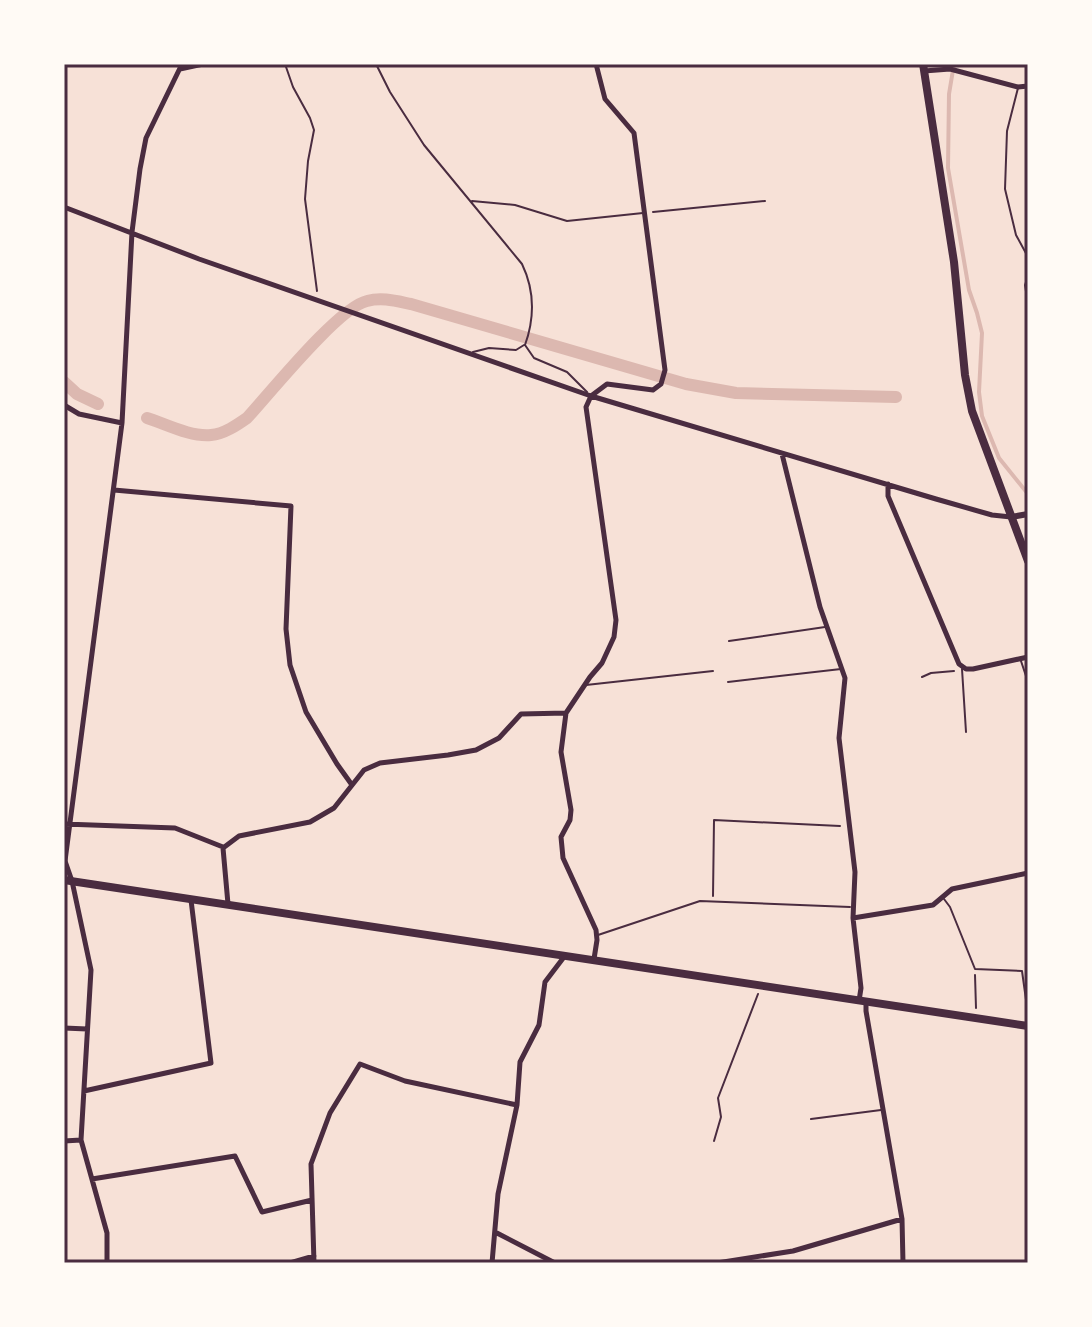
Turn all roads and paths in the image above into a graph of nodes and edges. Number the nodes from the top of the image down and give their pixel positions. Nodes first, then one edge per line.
1 (203, 64) edge
2 (285, 64) edge
3 (376, 64) edge
4 (596, 64) edge
5 (181, 67) edge
6 (923, 67) edge
7 (1028, 86) edge
8 (1018, 87) junction
9 (471, 200) junction
10 (765, 201) dead end
11 (64, 207) edge
12 (644, 213) junction
13 (132, 232) junction
14 (1028, 257) edge
15 (1028, 276) edge
16 (318, 300) junction
17 (1028, 304) edge
18 (526, 345) junction
19 (468, 353) junction
20 (591, 396) junction
21 (64, 405) edge
22 (122, 423) junction
23 (782, 454) junction
24 (888, 484) junction
25 (114, 490) junction
26 (1028, 514) edge
27 (1011, 517) junction
28 (1028, 561) edge
29 (826, 627) junction
30 (729, 641) dead end
31 (1028, 657) edge
32 (1020, 659) junction
33 (962, 668) junction
34 (843, 669) junction
35 (713, 671) dead end
36 (922, 677) dead end
37 (728, 682) dead end
38 (1028, 682) edge
39 (585, 685) junction
40 (566, 713) junction
41 (966, 732) dead end
42 (352, 785) junction
43 (67, 825) edge
44 (849, 826) junction
45 (223, 848) junction
46 (1028, 873) edge
47 (68, 881) edge
48 (942, 898) junction
49 (191, 899) junction
50 (713, 901) junction
51 (228, 905) junction
52 (853, 907) junction
53 (853, 918) junction
54 (597, 935) junction
55 (564, 956) junction
56 (594, 960) junction
57 (975, 969) junction
58 (761, 986) junction
59 (862, 1002) junction
60 (976, 1018) junction
61 (1028, 1026) edge
62 (64, 1028) edge
63 (87, 1029) junction
64 (84, 1091) junction
65 (517, 1105) junction
66 (882, 1110) junction
67 (811, 1119) dead end
68 (81, 1140) junction
69 (64, 1141) edge
70 (714, 1141) dead end
71 (92, 1179) junction
72 (312, 1200) junction
73 (902, 1219) junction
74 (495, 1232) junction
75 (314, 1260) edge
76 (107, 1263) edge
77 (290, 1263) edge
78 (492, 1263) edge
79 (555, 1263) edge
80 (717, 1263) edge
81 (903, 1263) edge

1 - 5 street
2 - 16 path
3 - 9 lane
4 - 12 street
5 - 13 street
6 - 8 street
6 - 27 main road
7 - 8 street
8 - 14 lane
9 - 12 lane
9 - 18 lane
10 - 12 path
11 - 13 street
12 - 20 street
13 - 16 street
13 - 22 street
15 - 17 lane
16 - 19 street
18 - 19 lane
18 - 20 lane
19 - 20 street
20 - 23 street
20 - 39 street
21 - 22 street
22 - 25 street
23 - 24 street
23 - 29 street
24 - 27 street
24 - 33 street
25 - 42 street
25 - 43 street
26 - 27 street
27 - 28 main road
29 - 30 lane
29 - 34 street
31 - 32 street
32 - 33 street
32 - 38 lane
33 - 36 path
33 - 41 lane
34 - 37 lane
34 - 44 street
35 - 39 lane
39 - 40 street
40 - 42 street
40 - 54 street
42 - 45 street
43 - 45 street
43 - 47 street
44 - 50 path
44 - 52 street
45 - 51 street
46 - 48 street
47 - 49 main road
47 - 63 street
48 - 53 street
48 - 57 lane
49 - 51 main road
49 - 64 street
50 - 52 lane
50 - 54 lane
51 - 55 main road
52 - 53 street
53 - 59 street
54 - 56 street
55 - 56 main road
55 - 65 street
56 - 58 main road
57 - 60 path
57 - 61 lane
58 - 59 main road
58 - 70 path
59 - 60 main road
59 - 66 street
60 - 61 main road
62 - 63 street
63 - 64 street
64 - 68 street
65 - 72 street
65 - 74 street
66 - 67 lane
66 - 73 street
68 - 69 street
68 - 71 street
71 - 72 street
71 - 76 street
72 - 75 street
73 - 80 street
73 - 81 street
74 - 78 street
74 - 79 street
75 - 77 street

